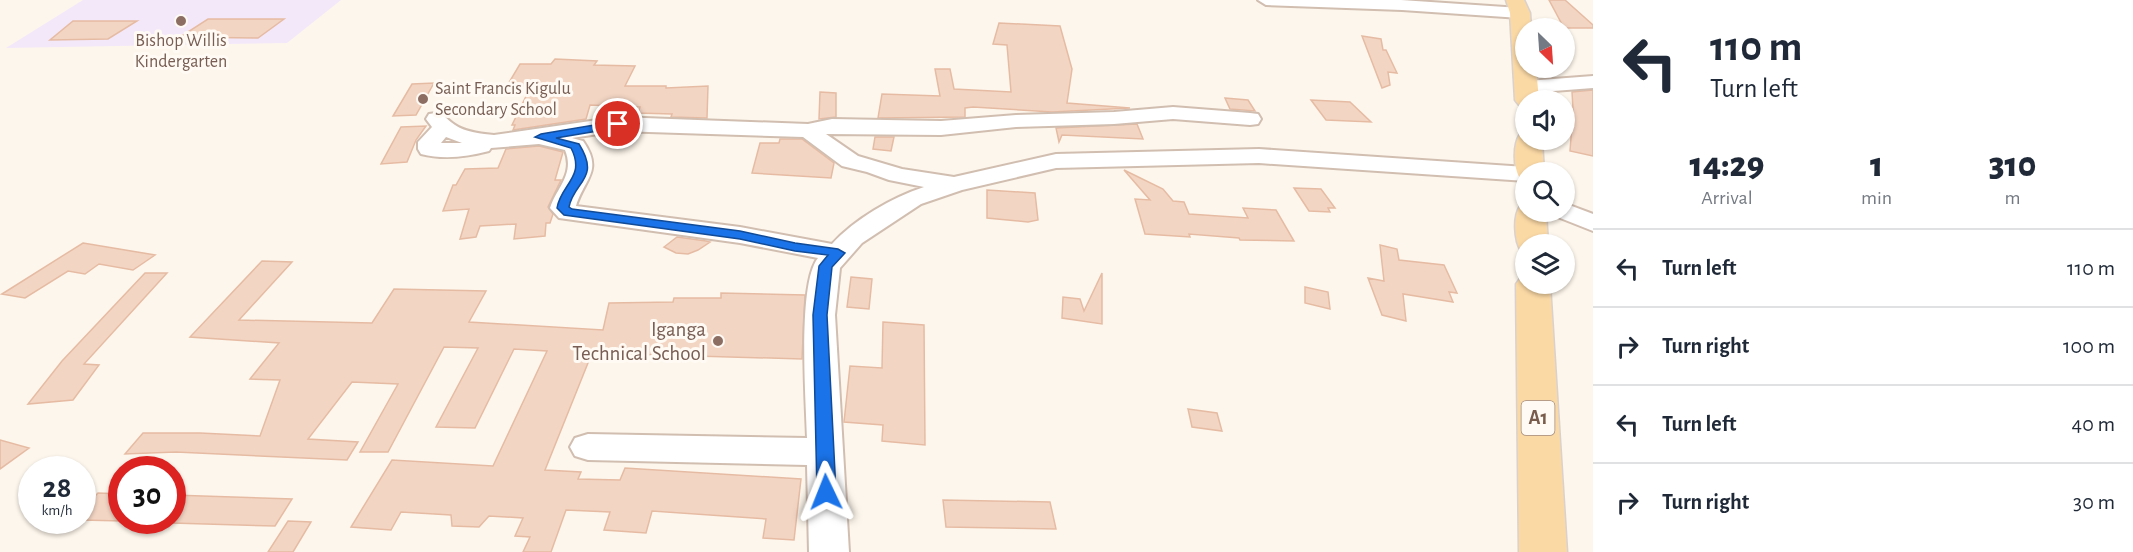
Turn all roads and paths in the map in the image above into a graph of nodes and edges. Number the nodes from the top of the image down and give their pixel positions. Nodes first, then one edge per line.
1 (1266, 0) edge
2 (1517, 7) edge
3 (1593, 82) edge
4 (1527, 90) edge
5 (1549, 90) edge
6 (1250, 119) dead end
7 (440, 123) dead end
8 (808, 131) junction
9 (541, 137) junction
10 (1515, 172) edge
11 (955, 184) junction
12 (1575, 216) edge
13 (1593, 223) edge
14 (838, 253) junction
15 (1533, 294) edge
16 (588, 447) dead end
17 (825, 452) junction
18 (829, 552) edge
19 (1543, 552) edge

1 - 2 street
2 - 4 main road
3 - 5 street
6 - 8 street
7 - 9 street
8 - 9 street
8 - 11 street
9 - 14 street
10 - 11 street
11 - 14 street
12 - 13 street
14 - 17 street
15 - 19 main road, A1
16 - 17 street
17 - 18 street

